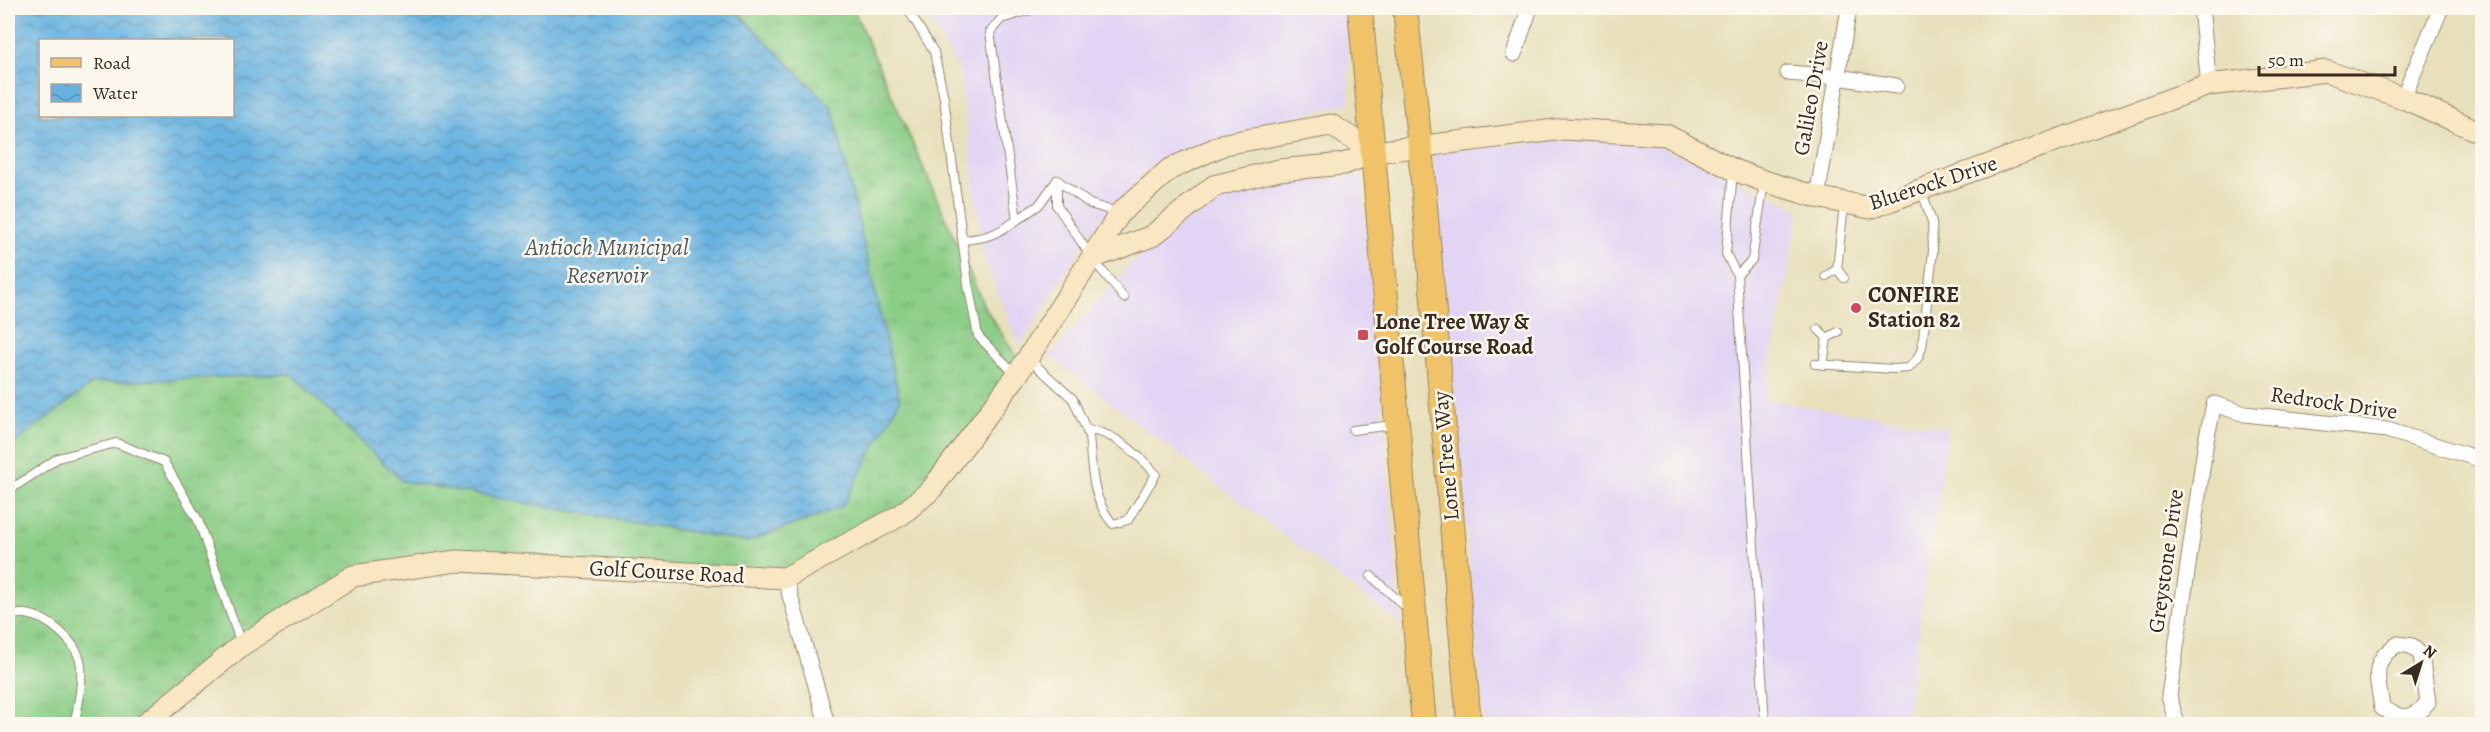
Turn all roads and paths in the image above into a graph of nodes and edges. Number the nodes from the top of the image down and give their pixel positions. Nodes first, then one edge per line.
1 (907, 8) edge
2 (1036, 8) edge
3 (1360, 8) edge
4 (1405, 8) edge
5 (1530, 8) edge
6 (1849, 8) edge
7 (2201, 8) edge
8 (2441, 8) edge
9 (1514, 54) dead end
10 (1788, 73) dead end
11 (1838, 77) junction
12 (2209, 85) junction
13 (1896, 86) dead end
14 (2403, 98) junction
15 (2482, 133) edge
16 (1420, 147) junction
17 (1374, 152) junction
18 (1734, 170) junction
19 (1058, 180) junction
20 (1764, 181) junction
21 (1921, 190) junction
22 (1817, 197) junction
23 (1844, 204) junction
24 (1120, 213) junction
25 (1017, 220) junction
26 (963, 240) junction
27 (1092, 258) junction
28 (1837, 269) junction
29 (1737, 275) junction
30 (1826, 276) dead end
31 (1845, 278) dead end
32 (1124, 298) dead end
33 (1818, 329) dead end
34 (1838, 332) dead end
35 (1827, 338) junction
36 (1023, 367) junction
37 (2214, 404) joint
38 (1398, 424) junction
39 (1087, 430) junction
40 (1353, 430) dead end
41 (2482, 460) edge
42 (8, 491) edge
43 (1371, 576) dead end
44 (785, 578) junction
45 (1414, 614) junction
46 (8, 616) edge
47 (242, 645) junction
48 (2407, 721) edge
49 (74, 724) edge
50 (145, 724) edge
51 (827, 724) edge
52 (1424, 724) edge
53 (1469, 724) edge
54 (1765, 724) edge
55 (2176, 724) edge

1 - 26 lane
2 - 25 lane
3 - 17 main road, Lone Tree Way
4 - 16 main road, Lone Tree Way
5 - 9 street
6 - 11 street, Galileo Drive
7 - 12 street
8 - 14 street
10 - 11 street
11 - 13 street
11 - 22 street, Galileo Drive
12 - 14 street, Bluerock Drive
12 - 21 street, Bluerock Drive
14 - 15 street, Bluerock Drive
16 - 17 street, Bluerock Drive
16 - 18 street, Bluerock Drive
16 - 53 main road, Lone Tree Way
17 - 24 street
17 - 27 street
17 - 38 main road, Lone Tree Way
18 - 20 street, Bluerock Drive
18 - 29 lane
19 - 24 lane
19 - 25 lane
19 - 27 lane
20 - 22 street, Bluerock Drive
20 - 29 lane
21 - 23 street, Bluerock Drive
21 - 35 lane
22 - 23 street, Bluerock Drive
23 - 28 lane
24 - 27 street
25 - 26 lane
26 - 36 lane
27 - 32 lane
27 - 36 street
28 - 30 lane
28 - 31 lane
29 - 54 lane
33 - 35 lane
34 - 35 lane
36 - 39 lane
36 - 44 street
37 - 41 street, Redrock Drive
37 - 55 street, Greystone Drive
38 - 40 lane
38 - 45 main road, Lone Tree Way
39 - 39 lane
42 - 47 lane
43 - 45 lane
44 - 47 street, Golf Course Road
44 - 51 street
45 - 52 main road, Lone Tree Way
46 - 49 lane
47 - 50 street, Golf Course Road
48 - 48 street

